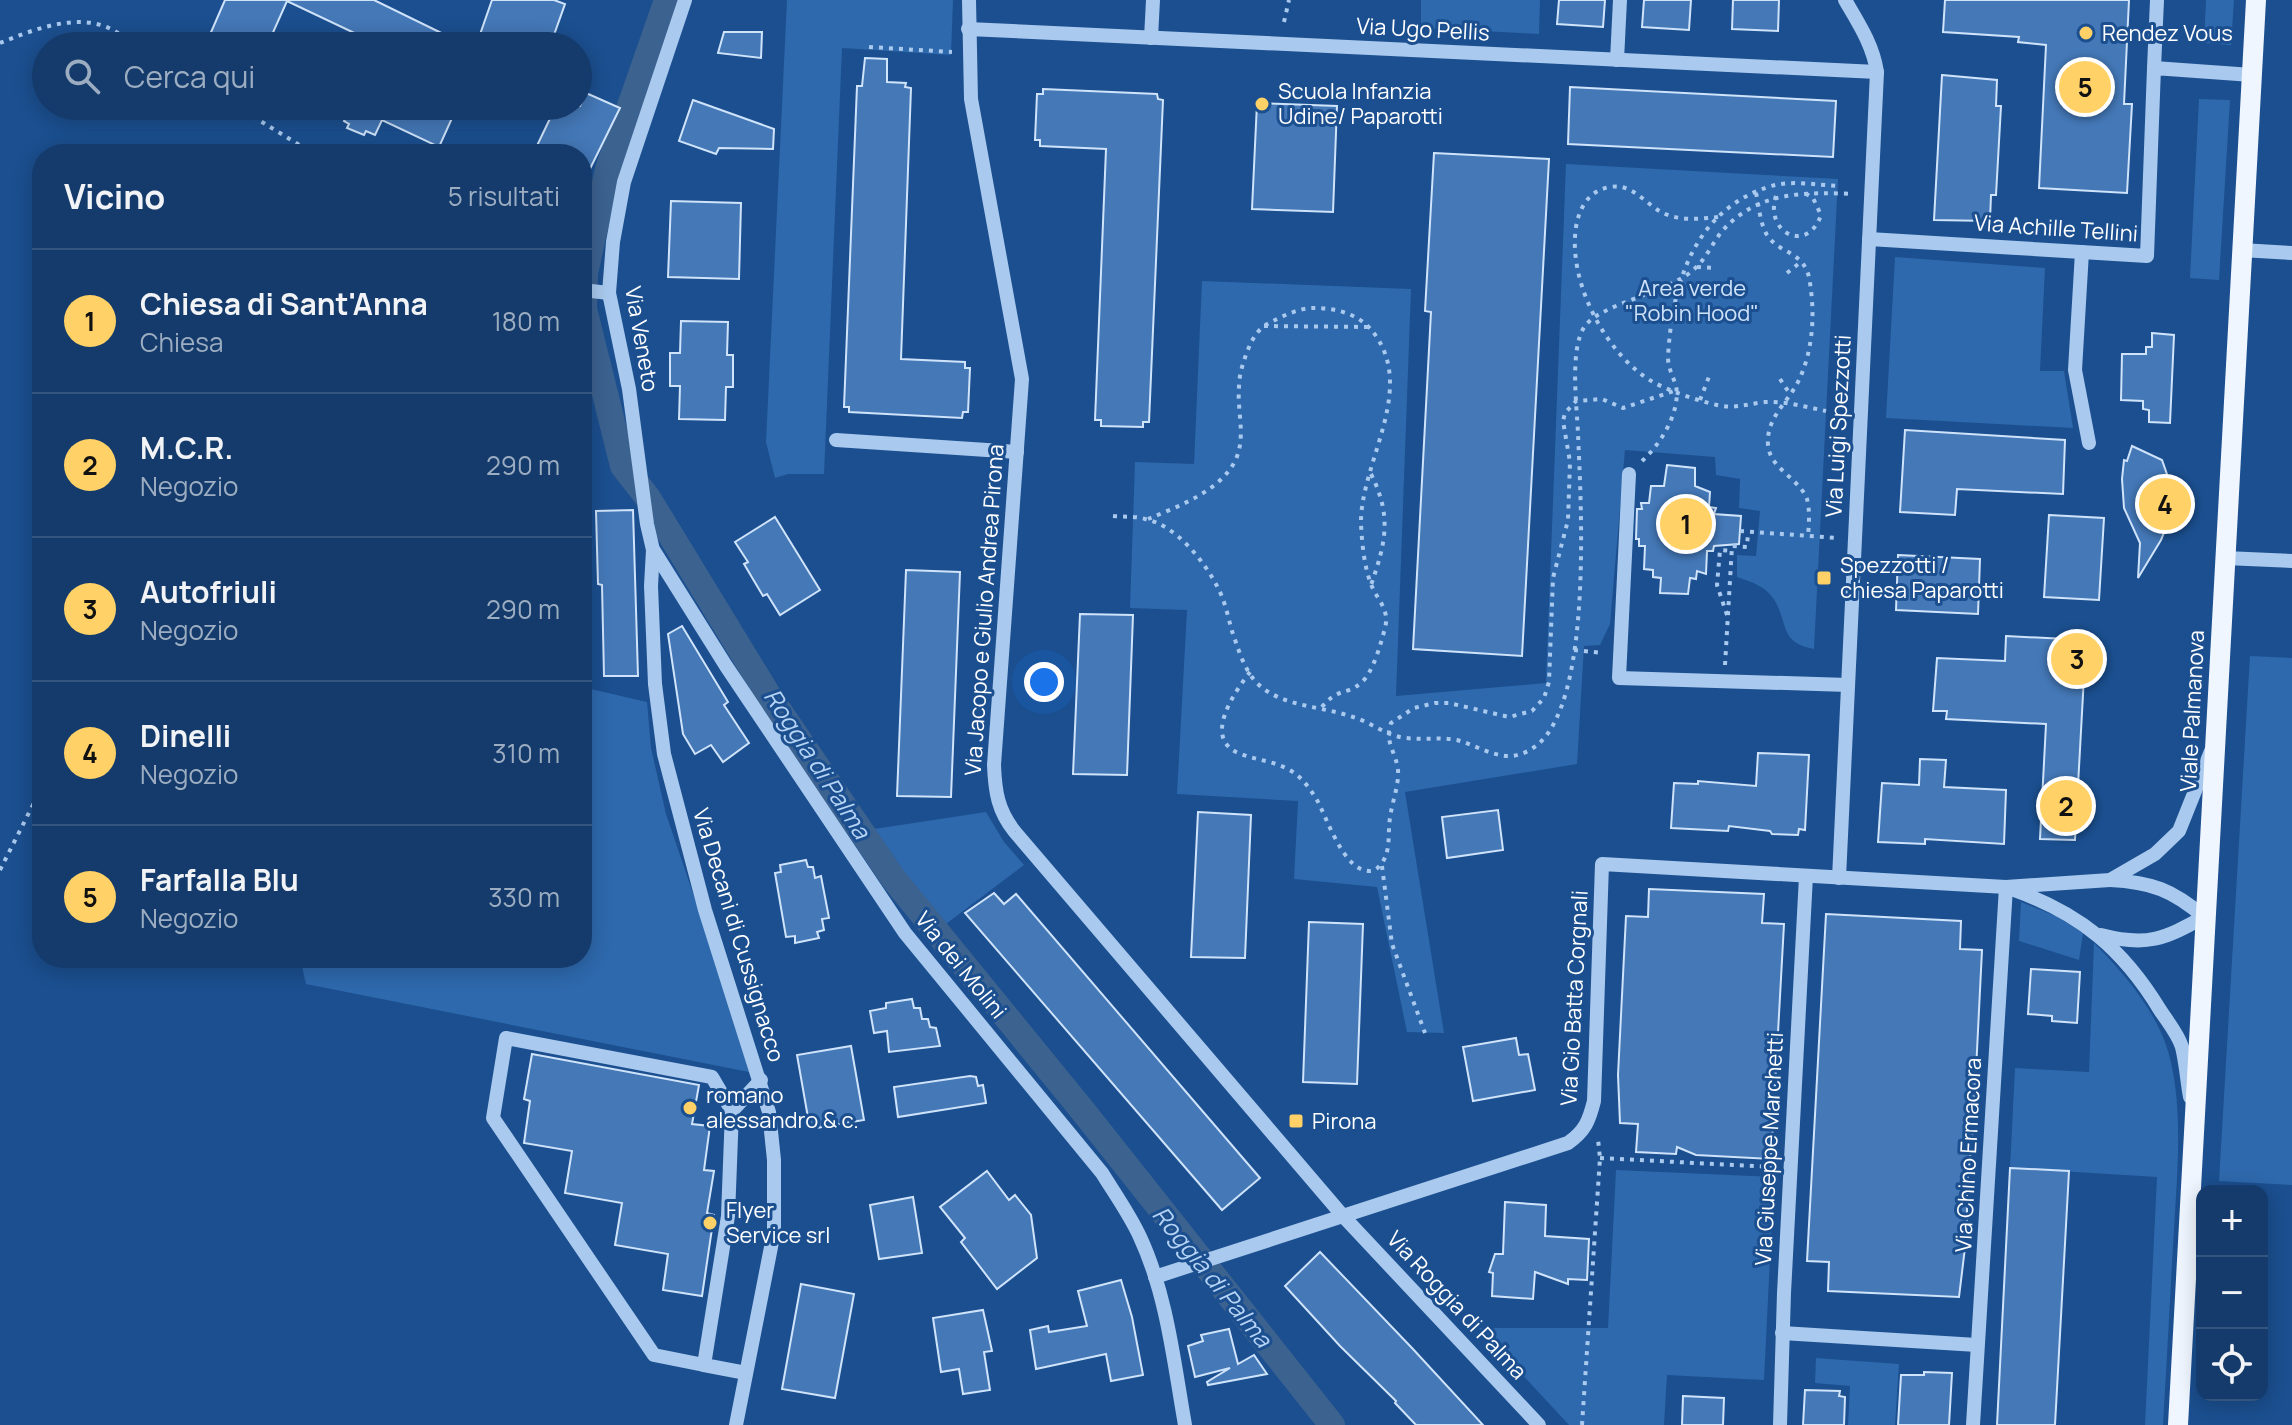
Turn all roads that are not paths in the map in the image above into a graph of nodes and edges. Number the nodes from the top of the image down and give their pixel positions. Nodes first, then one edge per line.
1 (685, 0) edge
2 (969, 0) edge
3 (1153, 0) edge
4 (1620, 0) edge
5 (1845, 0) edge
6 (2157, 0) edge
7 (2256, 0) edge
8 (968, 29) junction
9 (1151, 38) junction
10 (1617, 60) junction
11 (2154, 68) junction
12 (1877, 72) junction
13 (2252, 75) junction
14 (1869, 239) junction
15 (2241, 250) junction
16 (2082, 252) junction
17 (2292, 253) edge
18 (595, 291) edge
19 (836, 440) dead end
20 (2089, 443) dead end
21 (1017, 452) junction
22 (1629, 474) road end
23 (653, 550) junction
24 (2225, 558) junction
25 (2292, 561) edge
26 (1848, 685) junction
27 (2214, 743) junction
28 (1806, 876) junction
29 (1839, 878) junction
30 (2110, 880) junction
31 (2006, 887) junction
32 (2204, 917) junction
33 (2096, 934) junction
34 (761, 1080) junction
35 (732, 1111) junction
36 (2195, 1129) junction
37 (1343, 1216) junction
38 (1162, 1275) junction
39 (1782, 1333) junction
40 (1977, 1345) junction
41 (704, 1365) junction
42 (746, 1373) junction
43 (736, 1425) edge
44 (1185, 1425) edge
45 (1539, 1425) edge
46 (1780, 1425) edge
47 (1973, 1425) edge
48 (2178, 1425) edge

1 - 18 street, Via Veneto
2 - 8 street, Via Jacopo e Giulio Andrea Pirona
3 - 9 street
4 - 10 street
5 - 12 street, Via Luigi Spezzotti
6 - 11 street, Via Achille Tellini
7 - 13 main road, Viale Palmanova
8 - 9 street, Via Ugo Pellis
8 - 21 street, Via Jacopo e Giulio Andrea Pirona
9 - 10 street, Via Ugo Pellis
10 - 12 street, Via Ugo Pellis
11 - 13 street
11 - 16 street, Via Achille Tellini
12 - 14 street, Via Luigi Spezzotti
13 - 15 main road, Viale Palmanova
14 - 16 street, Via Achille Tellini
14 - 26 street, Via Luigi Spezzotti
15 - 17 street
15 - 24 main road, Viale Palmanova
16 - 20 street
18 - 23 street, Via Veneto
19 - 21 street
21 - 37 street, Via Jacopo e Giulio Andrea Pirona
22 - 26 street
23 - 34 street, Via Decani di Cussignacco
23 - 38 street, Via dei Molini
24 - 25 street
24 - 27 main road, Viale Palmanova
26 - 29 street, Via Luigi Spezzotti
27 - 30 street, Via Gio Batta Corgnali
27 - 32 main road, Viale Palmanova
28 - 29 street, Via Gio Batta Corgnali
28 - 37 street, Via Gio Batta Corgnali
28 - 39 street, Via Giuseppe Marchetti
29 - 31 street, Via Gio Batta Corgnali
30 - 31 street, Via Gio Batta Corgnali
30 - 32 street, Via Gio Batta Corgnali
31 - 33 street, Via Gio Batta Corgnali
31 - 40 street, Via Chino Ermacora
32 - 33 street, Via Gio Batta Corgnali
32 - 36 main road, Viale Palmanova
33 - 36 street, Via Gio Batta Corgnali
34 - 35 street
34 - 42 street, Via Decani di Cussignacco
35 - 41 street
35 - 41 street
36 - 48 main road, Viale Palmanova
37 - 38 street, Via Gio Batta Corgnali
37 - 45 street, Via Roggia di Palma
38 - 44 street, Via dei Molini
39 - 40 street
39 - 46 street, Via Giuseppe Marchetti
40 - 47 street, Via Chino Ermacora
41 - 42 street
42 - 43 street, Via Decani di Cussignacco

